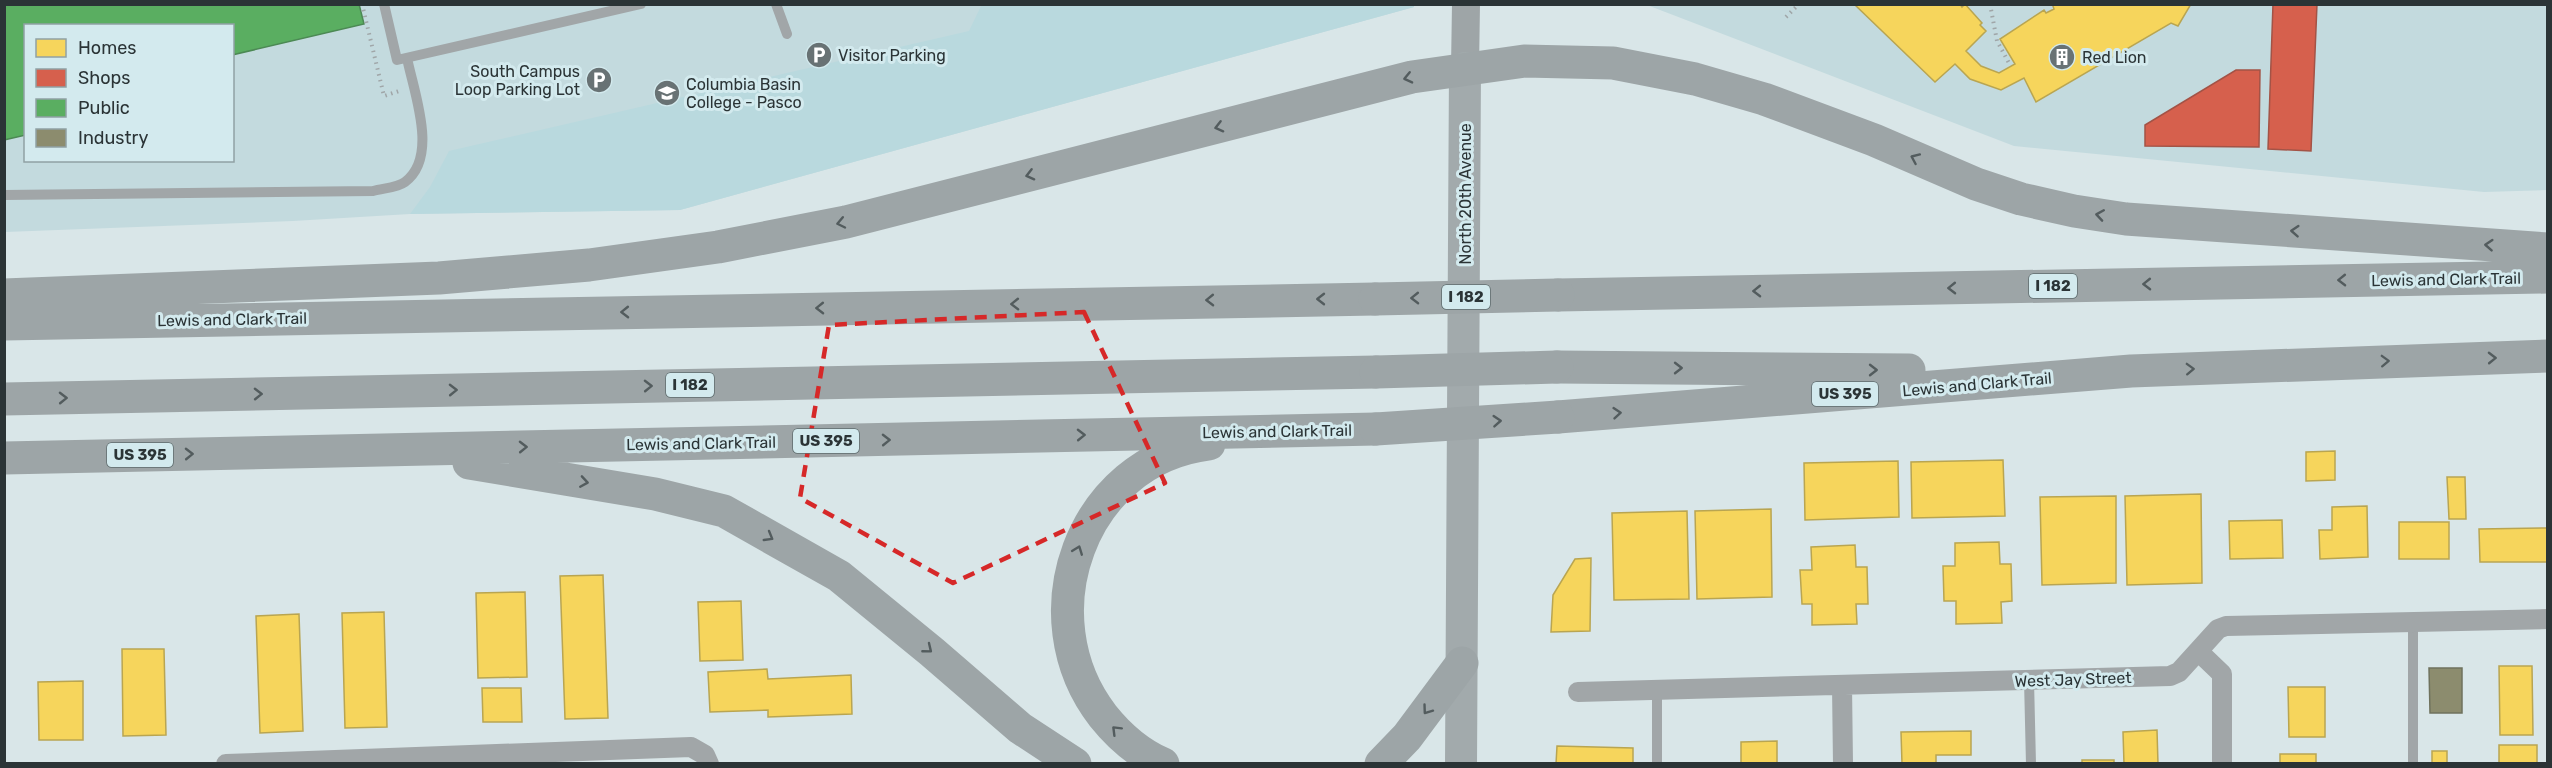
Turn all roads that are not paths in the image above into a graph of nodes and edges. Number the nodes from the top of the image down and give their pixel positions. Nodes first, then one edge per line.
1 (384, 4) edge
2 (776, 4) edge
3 (1466, 4) edge
4 (638, 5) edge
5 (787, 34) dead end
6 (407, 58) junction
7 (1466, 68) junction
8 (4, 195) edge
9 (2547, 249) edge
10 (2547, 277) edge
11 (4, 295) edge
12 (4, 324) edge
13 (2547, 356) edge
14 (2131, 371) junction
15 (4, 399) edge
16 (1376, 429) junction
17 (276, 453) junction
18 (4, 458) edge
19 (2547, 619) edge
20 (2413, 621) junction
21 (2198, 651) junction
22 (1462, 663) junction
23 (2030, 680) junction
24 (1842, 685) junction
25 (1657, 690) junction
26 (1578, 692) dead end
27 (707, 759) edge
28 (226, 764) edge
29 (1075, 764) edge
30 (1163, 764) edge
31 (1381, 764) edge
32 (1461, 764) edge
33 (1657, 764) edge
34 (1843, 764) edge
35 (2031, 764) edge
36 (2222, 764) edge
37 (2413, 764) edge

1 - 6 lane
2 - 5 lane
3 - 7 main road, North 20th Avenue
4 - 6 lane
6 - 8 lane
9 -> 7 highway
7 -> 11 highway
7 - 22 main road, North 20th Avenue
10 -> 12 highway, Lewis and Clark Trail / I 182, bridge
14 -> 13 highway, Lewis and Clark Trail / I 182
15 -> 14 highway, I 182, bridge
16 -> 14 highway, Lewis and Clark Trail / US 395, bridge
17 -> 16 highway, Lewis and Clark Trail / US 395
30 -> 16 highway
18 -> 17 highway, Lewis and Clark Trail / US 395
17 -> 29 highway
19 - 20 street, West Jay Street
20 - 21 street, West Jay Street
20 - 37 lane
21 - 23 street, West Jay Street
21 - 36 street
22 -> 31 highway
22 - 32 main road
23 - 24 street, West Jay Street
23 - 35 lane
24 - 25 street, West Jay Street
24 - 34 street
25 - 26 street, West Jay Street
25 - 33 lane
27 - 28 street

